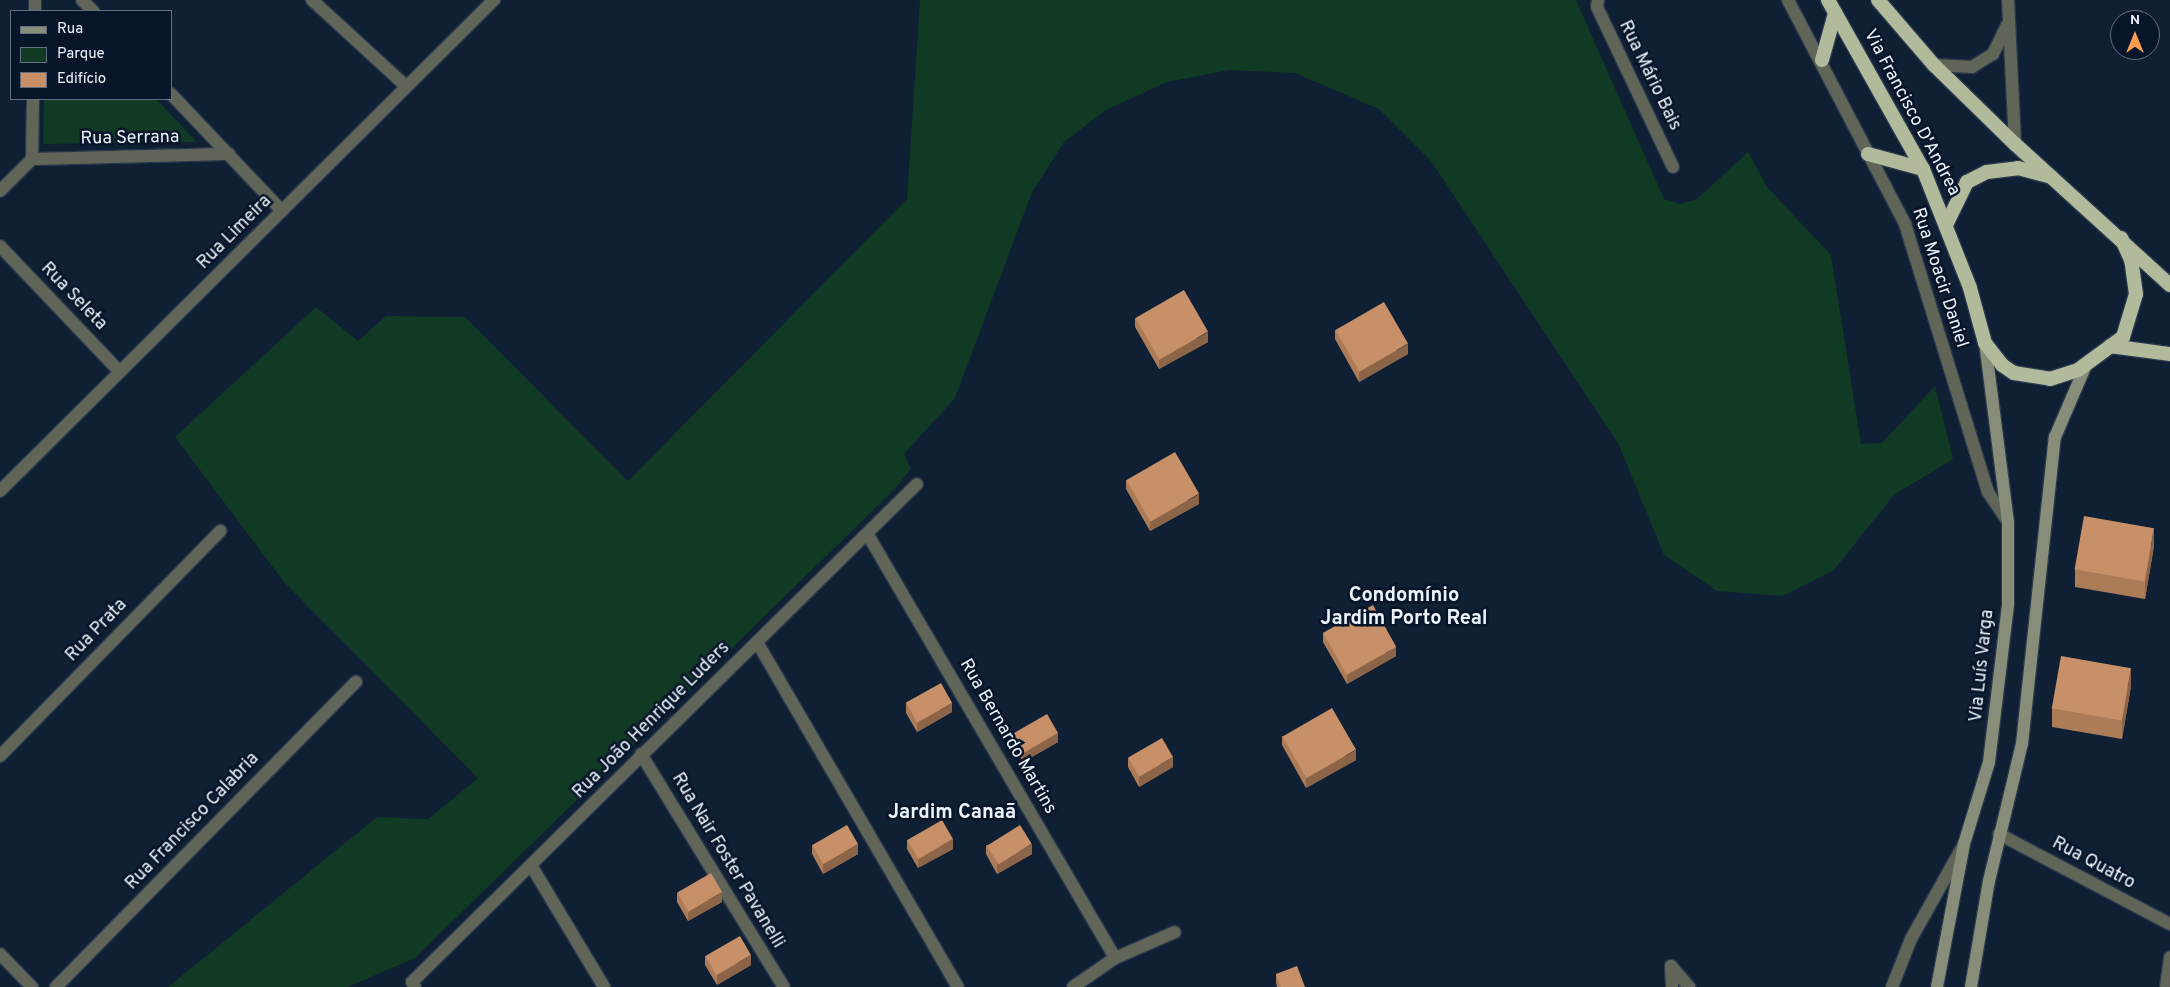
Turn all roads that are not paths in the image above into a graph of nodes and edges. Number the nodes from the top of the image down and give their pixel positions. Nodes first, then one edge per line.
1 (82, 0) edge
2 (312, 0) edge
3 (494, 0) edge
4 (1598, 0) edge
5 (1788, 0) edge
6 (1828, 0) edge
7 (1878, 0) edge
8 (2008, 0) edge
9 (92, 10) edge
10 (1835, 13) junction
11 (2007, 25) junction
12 (1822, 60) junction
13 (379, 65) junction
14 (1934, 65) junction
15 (406, 86) junction
16 (172, 95) edge
17 (395, 97) junction
18 (33, 100) edge
19 (2015, 144) junction
20 (229, 154) junction
21 (1868, 154) junction
22 (32, 159) junction
23 (1673, 167) dead end
24 (1923, 169) junction
25 (2051, 176) junction
26 (0, 191) edge
27 (282, 211) junction
28 (1947, 223) junction
29 (2121, 238) junction
30 (0, 246) edge
31 (2170, 285) edge
32 (1985, 343) junction
33 (2110, 346) junction
34 (2170, 354) edge
35 (2082, 367) junction
36 (120, 372) junction
37 (917, 484) dead end
38 (0, 491) edge
39 (2008, 522) junction
40 (220, 531) dead end
41 (868, 535) junction
42 (757, 642) junction
43 (356, 682) dead end
44 (641, 754) junction
45 (0, 756) edge
46 (1999, 834) junction
47 (1964, 844) junction
48 (532, 867) junction
49 (2170, 924) edge
50 (1175, 932) dead end
51 (0, 954) edge
52 (1115, 958) junction
53 (2170, 958) edge
54 (413, 985) edge
55 (32, 987) edge
56 (56, 987) edge
57 (604, 987) edge
58 (784, 987) edge
59 (958, 987) edge
60 (1073, 987) edge
61 (1672, 987) edge
62 (1688, 987) edge
63 (1892, 987) edge
64 (1937, 987) edge
65 (1971, 987) edge
66 (2166, 987) edge

1 - 9 street
2 - 13 street
3 - 15 street, Rua Limeira
4 - 23 street, Rua Mário Bais
5 - 12 street, Rua Moacir Daniel
6 - 10 highway, Via Francisco D'Andrea
7 - 14 highway, Via Francisco D'Andrea
8 - 11 street
10 - 12 highway
10 - 24 highway, Via Francisco D'Andrea
11 - 14 street
11 - 19 street
12 - 21 street, Rua Moacir Daniel
13 - 15 street
13 - 17 street
14 - 19 highway, Via Francisco D'Andrea
15 - 17 street, Rua Limeira
16 - 20 street
17 - 27 street, Rua Limeira
18 - 22 street
19 - 25 highway, Via Francisco D'Andrea
20 - 22 street, Rua Serrana
20 - 27 street
21 - 24 highway
21 - 39 street, Rua Moacir Daniel
22 - 26 street
24 - 28 highway, Via Francisco D'Andrea
25 - 28 highway
25 - 29 highway, Via Francisco D'Andrea
27 - 36 street, Rua Limeira
28 - 32 highway, Via Francisco D'Andrea
29 - 31 highway, Via Francisco D'Andrea
29 - 33 highway
30 - 36 street, Rua Seleta
32 - 35 highway, Via Francisco D'Andrea
32 - 39 main road, Via Luís Varga
33 - 34 highway
33 - 35 highway
35 - 46 main road
36 - 38 street, Rua Limeira
37 - 41 street, Rua João Henrique Luders
39 - 47 main road, Via Luís Varga
40 - 45 street, Rua Prata
41 - 42 street, Rua João Henrique Luders
41 - 52 street, Rua Bernardo Martins
42 - 44 street, Rua João Henrique Luders
42 - 59 street
43 - 56 street, Rua Francisco Calabria
44 - 48 street, Rua João Henrique Luders
44 - 58 street, Rua Nair Foster Pavanelli
46 - 49 street, Rua Quatro
46 - 65 main road
47 - 63 street
47 - 64 main road, Via Luís Varga
48 - 54 street, Rua João Henrique Luders
48 - 57 street
50 - 52 street
51 - 55 street
52 - 60 street
53 - 66 street
61 - 62 street

